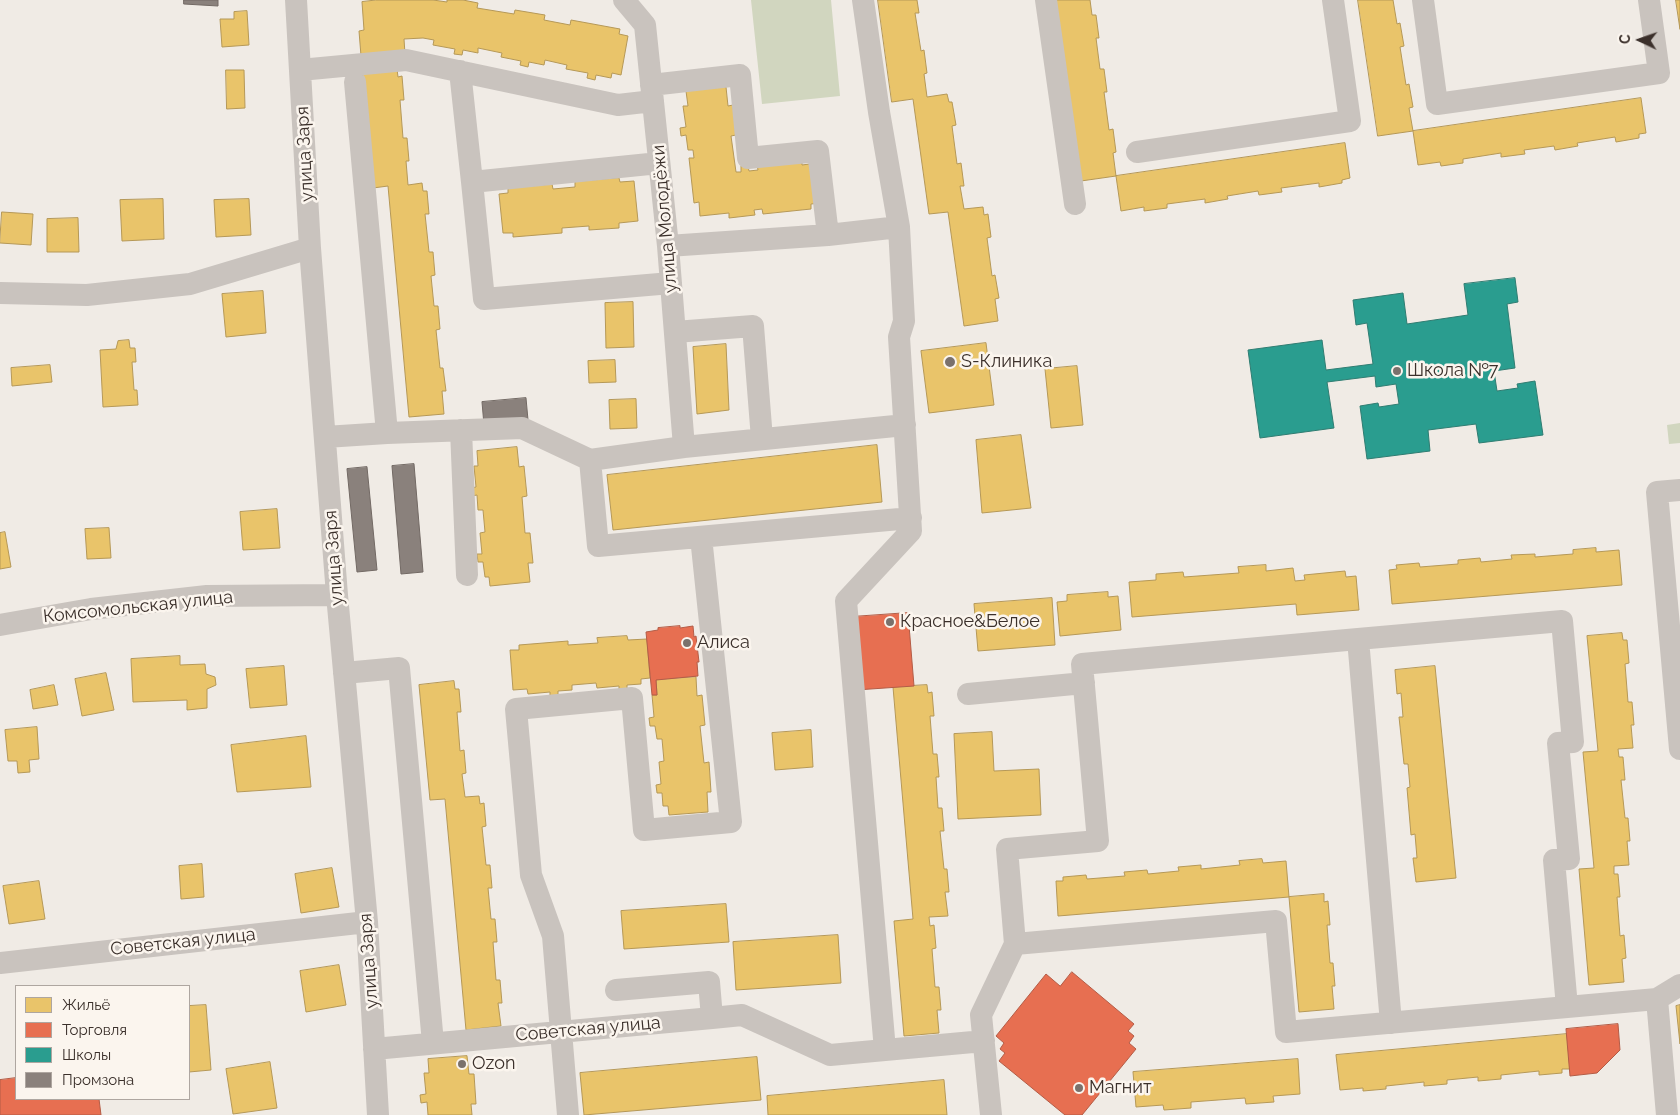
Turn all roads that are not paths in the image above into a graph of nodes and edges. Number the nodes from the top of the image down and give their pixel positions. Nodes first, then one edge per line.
1 (296, 0) edge
2 (624, 0) edge
3 (863, 0) edge
4 (1046, 0) edge
5 (1333, 0) edge
6 (1423, 0) edge
7 (1649, 0) edge
8 (300, 70) junction
9 (460, 71) junction
10 (355, 82) dead end
11 (652, 93) junction
12 (1137, 152) dead end
13 (659, 163) junction
14 (472, 182) junction
15 (1075, 204) dead end
16 (899, 227) junction
17 (828, 235) junction
18 (668, 246) junction
19 (310, 248) junction
20 (671, 283) junction
21 (0, 293) edge
22 (675, 332) junction
23 (905, 425) junction
24 (461, 430) junction
25 (387, 433) junction
26 (325, 437) junction
27 (762, 439) junction
28 (684, 447) junction
29 (590, 460) junction
30 (1680, 490) edge
31 (911, 518) junction
32 (701, 537) junction
33 (467, 574) dead end
34 (337, 595) junction
35 (0, 625) edge
36 (1358, 639) junction
37 (344, 673) junction
38 (1084, 683) junction
39 (968, 694) dead end
40 (1680, 749) edge
41 (366, 922) junction
42 (1015, 944) junction
43 (0, 963) edge
44 (1680, 985) edge
45 (616, 990) dead end
46 (1657, 999) junction
47 (1567, 1007) junction
48 (712, 1018) junction
49 (1391, 1023) junction
50 (561, 1032) junction
51 (984, 1041) junction
52 (433, 1043) junction
53 (374, 1049) junction
54 (885, 1050) junction
55 (378, 1115) edge
56 (568, 1115) edge
57 (990, 1115) edge
58 (1667, 1115) edge

1 - 8 street, улица Заря
2 - 11 street, улица Молодёжи
3 - 16 street
4 - 15 street
5 - 12 street
6 - 7 street
8 - 9 street
8 - 19 street, улица Заря
9 - 11 street
9 - 14 street
10 - 25 street
11 - 13 street, улица Молодёжи
11 - 17 street
13 - 14 street
13 - 18 street, улица Молодёжи
14 - 20 street
16 - 17 street
16 - 23 street
17 - 18 street
18 - 20 street, улица Молодёжи
19 - 21 street
19 - 26 street, улица Заря
20 - 22 street, улица Молодёжи
22 - 27 street
22 - 28 street, улица Молодёжи
23 - 27 street
23 - 31 street
24 - 25 street
24 - 29 street
24 - 33 street
25 - 26 street
26 - 34 street, улица Заря
27 - 28 street
28 - 29 street
29 - 32 street
30 - 40 street
31 - 32 street
31 - 54 street
32 - 50 street
34 - 35 street, Комсомольская улица
34 - 37 street, улица Заря
36 - 38 street
36 - 47 street
36 - 49 street
37 - 41 street, улица Заря
37 - 52 street
38 - 39 street
38 - 42 street
41 - 43 street, Советская улица
41 - 53 street, улица Заря
42 - 49 street
42 - 51 street
44 - 46 street
45 - 48 street
46 - 47 street
46 - 58 street
47 - 49 street
48 - 50 street, Советская улица
48 - 54 street, Советская улица
50 - 52 street, Советская улица
50 - 56 street
51 - 54 street, Советская улица
51 - 57 street
52 - 53 street, Советская улица
53 - 55 street, улица Заря

